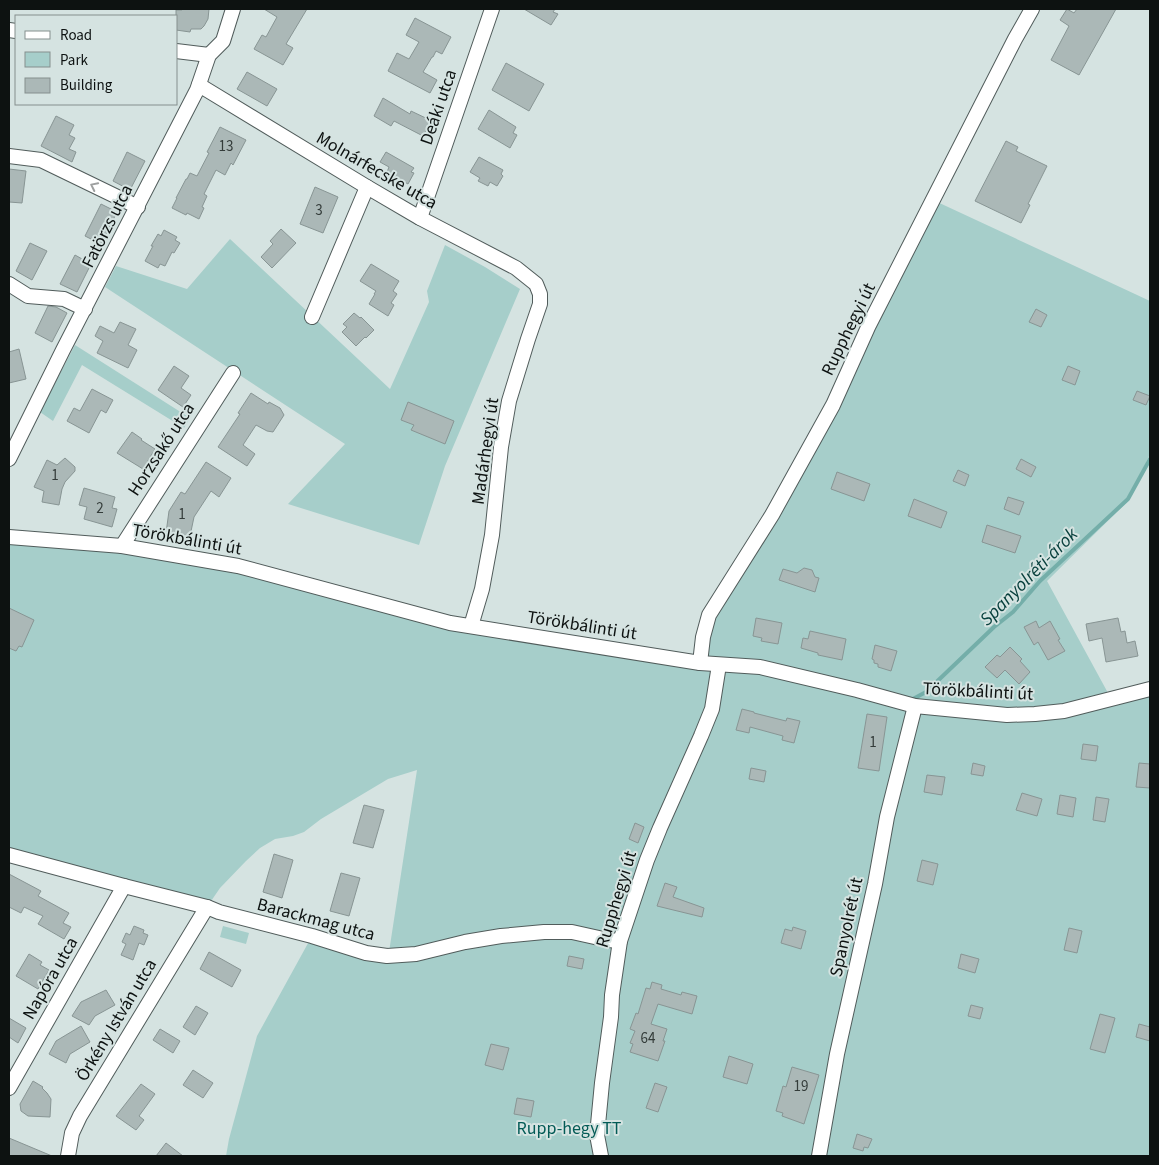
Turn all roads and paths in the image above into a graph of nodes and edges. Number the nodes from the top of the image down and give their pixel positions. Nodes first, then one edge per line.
1 (233, 9) edge
2 (492, 9) edge
3 (1032, 9) edge
4 (178, 51) edge
5 (209, 55) junction
6 (199, 85) junction
7 (9, 156) edge
8 (366, 187) junction
9 (138, 207) junction
10 (420, 218) junction
11 (9, 284) edge
12 (536, 284) joint
13 (85, 309) junction
14 (312, 317) dead end
15 (233, 373) dead end
16 (10, 450) edge
17 (9, 537) edge
18 (122, 546) junction
19 (471, 626) junction
20 (700, 663) junction
21 (719, 665) junction
22 (1150, 689) edge
23 (915, 706) junction
24 (9, 855) edge
25 (124, 886) junction
26 (207, 907) junction
27 (620, 941) junction
28 (9, 1088) edge
29 (68, 1156) edge
30 (601, 1156) edge
31 (819, 1156) edge

1 - 5 street, Fatörzs utca
2 - 10 street, Deáki utca
3 - 20 street, Rupphegyi út
4 - 5 street
5 - 6 street, Fatörzs utca
6 - 8 street, Molnárfecske utca
6 - 9 street, Fatörzs utca
9 -> 7 street
8 - 10 street, Molnárfecske utca
8 - 14 street
9 - 13 street, Fatörzs utca
10 - 12 street, Molnárfecske utca
11 - 13 street
12 - 19 street, Madárhegyi út
13 - 16 street, Fatörzs utca
15 - 18 street, Horzsakő utca
17 - 18 street, Törökbálinti út
18 - 19 street, Törökbálinti út
19 - 20 street, Törökbálinti út
20 - 21 street, Törökbálinti út
21 - 23 street, Törökbálinti út
21 - 27 street, Rupphegyi út
22 - 23 street, Törökbálinti út
23 - 31 street, Spanyolrét út
24 - 25 street, Barackmag utca
25 - 26 street, Barackmag utca
25 - 28 street, Napóra utca
26 - 27 street, Barackmag utca
26 - 29 street, Örkény István utca
27 - 30 street, Rupphegyi út

